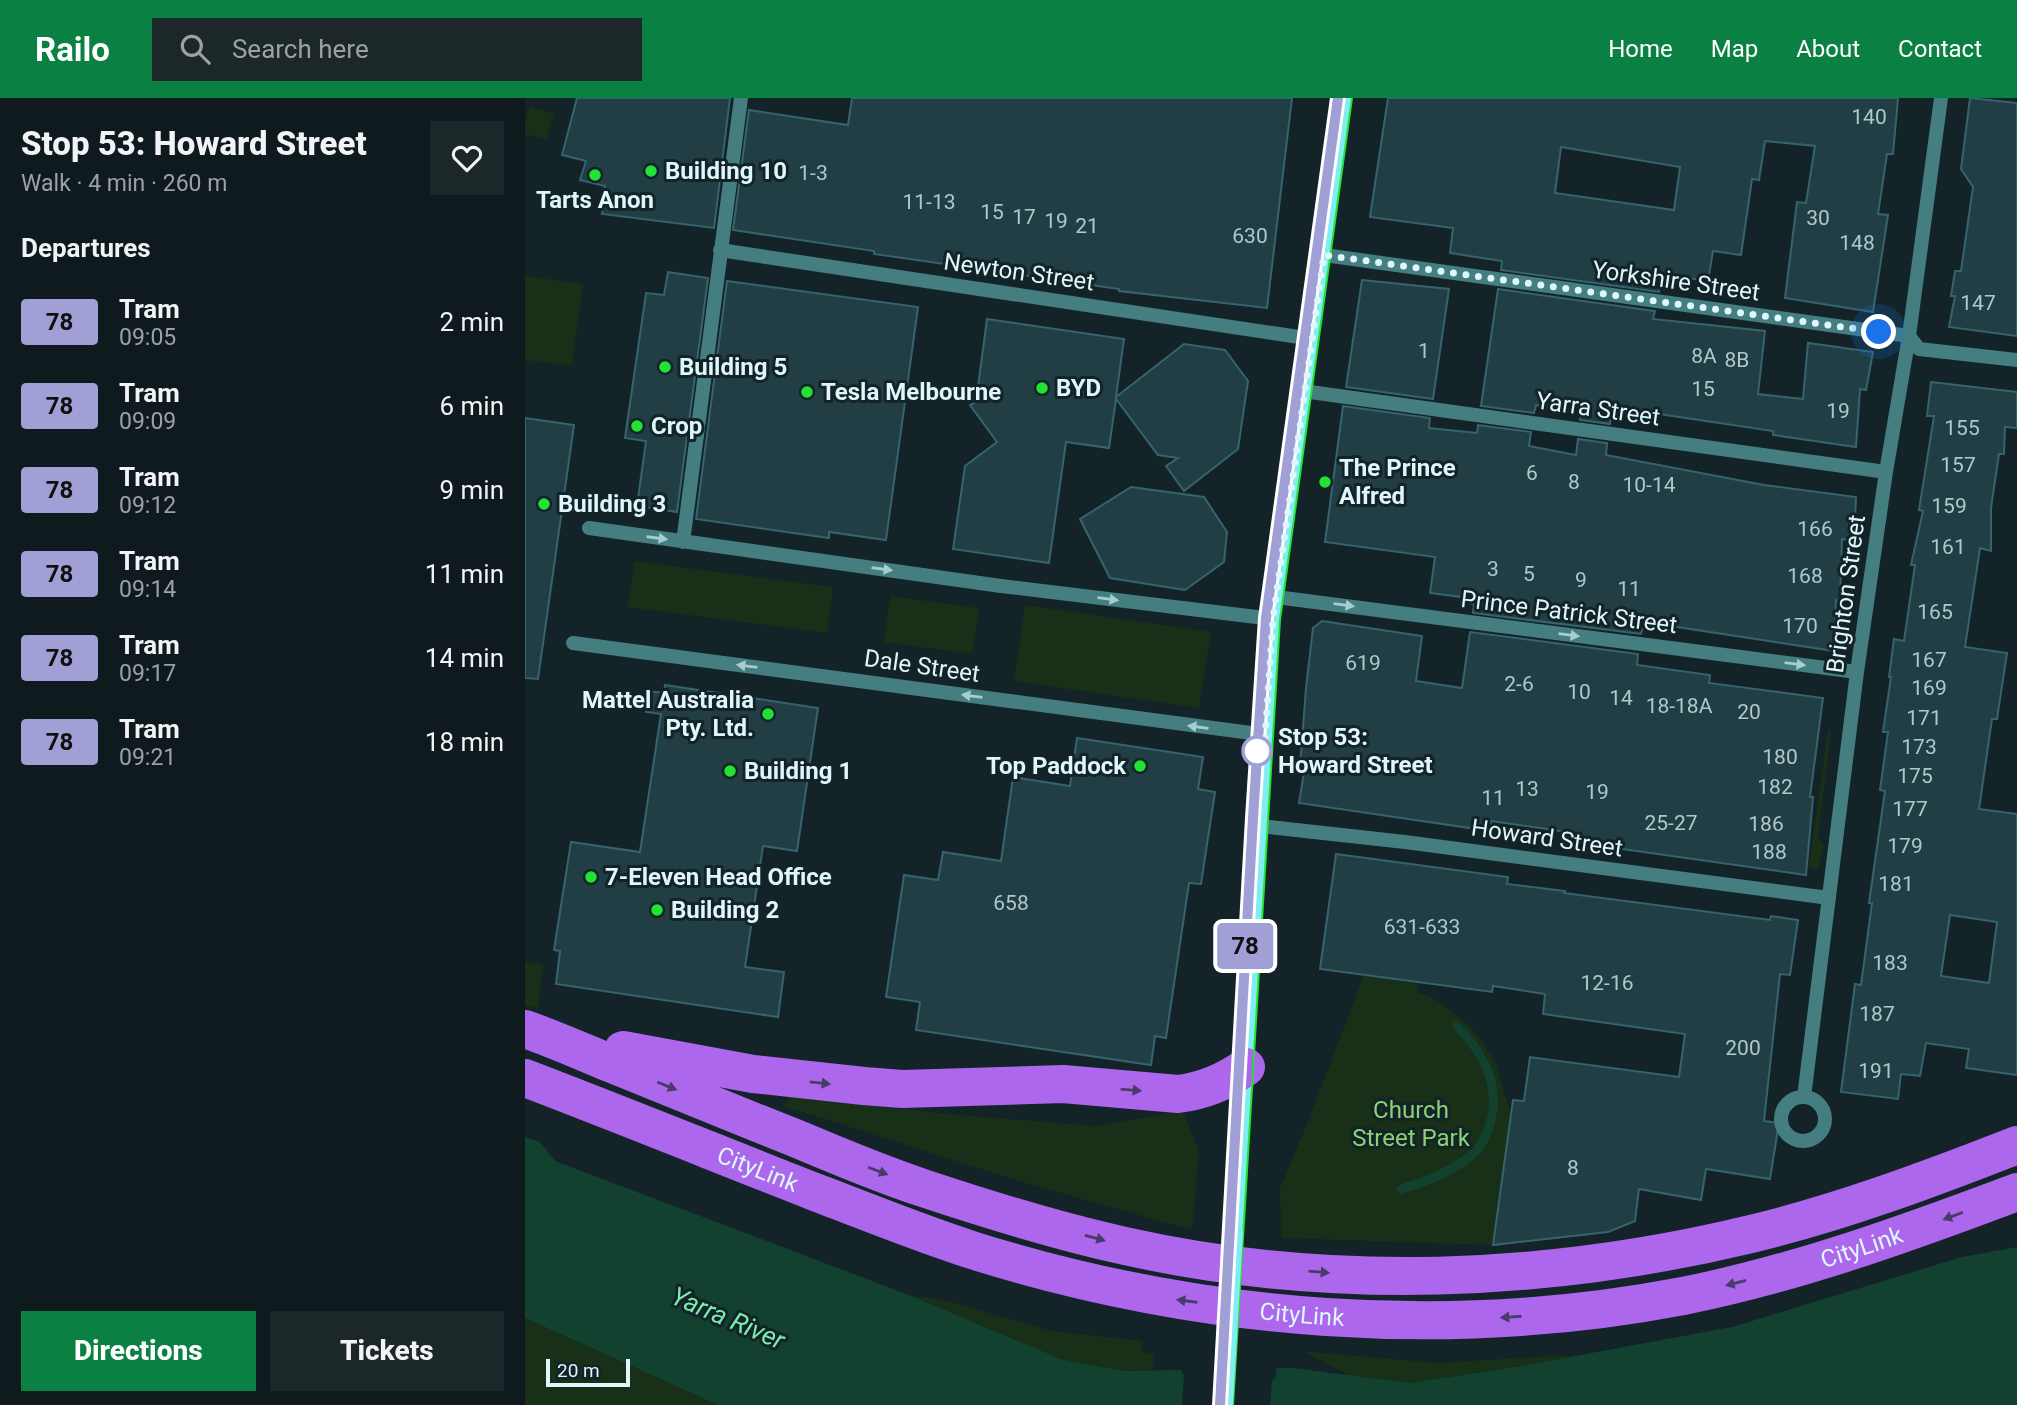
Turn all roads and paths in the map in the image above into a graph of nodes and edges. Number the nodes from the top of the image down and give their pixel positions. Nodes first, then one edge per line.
1 (741, 98) edge
2 (1346, 98) edge
3 (1941, 98) edge
4 (720, 250) junction
5 (1324, 255) junction
6 (1909, 336) junction
7 (1311, 339) junction
8 (2017, 360) edge
9 (1303, 391) junction
10 (1886, 472) junction
11 (589, 528) dead end
12 (683, 542) junction
13 (1276, 597) junction
14 (1273, 619) junction
15 (573, 643) dead end
16 (1857, 672) junction
17 (1266, 735) junction
18 (1260, 826) junction
19 (1829, 898) junction
20 (530, 1031) edge
21 (1246, 1067) junction
22 (525, 1078) edge
23 (1804, 1097) dead end
24 (2017, 1145) edge
25 (2017, 1192) edge
26 (1226, 1405) edge

1 - 4 street
2 - 5 main road
3 - 6 street, Brighton Street
4 - 7 street, Newton Street
4 - 12 street
5 - 6 street, Yorkshire Street
5 - 7 main road
6 - 8 street, Yorkshire Street
6 - 10 street, Brighton Street
7 - 9 main road
9 - 10 street, Yarra Street
9 - 13 main road
10 - 16 street, Brighton Street
11 -> 12 street
12 -> 14 street
13 - 14 main road
13 -> 16 street, Prince Patrick Street
14 - 17 main road
17 -> 15 street, Dale Street
16 - 19 street, Brighton Street
17 - 18 main road
18 - 19 street, Howard Street
18 - 21 main road
19 - 23 street, Brighton Street
20 -> 21 highway
20 -> 24 highway
21 - 26 main road, bridge
25 -> 22 highway, CityLink

